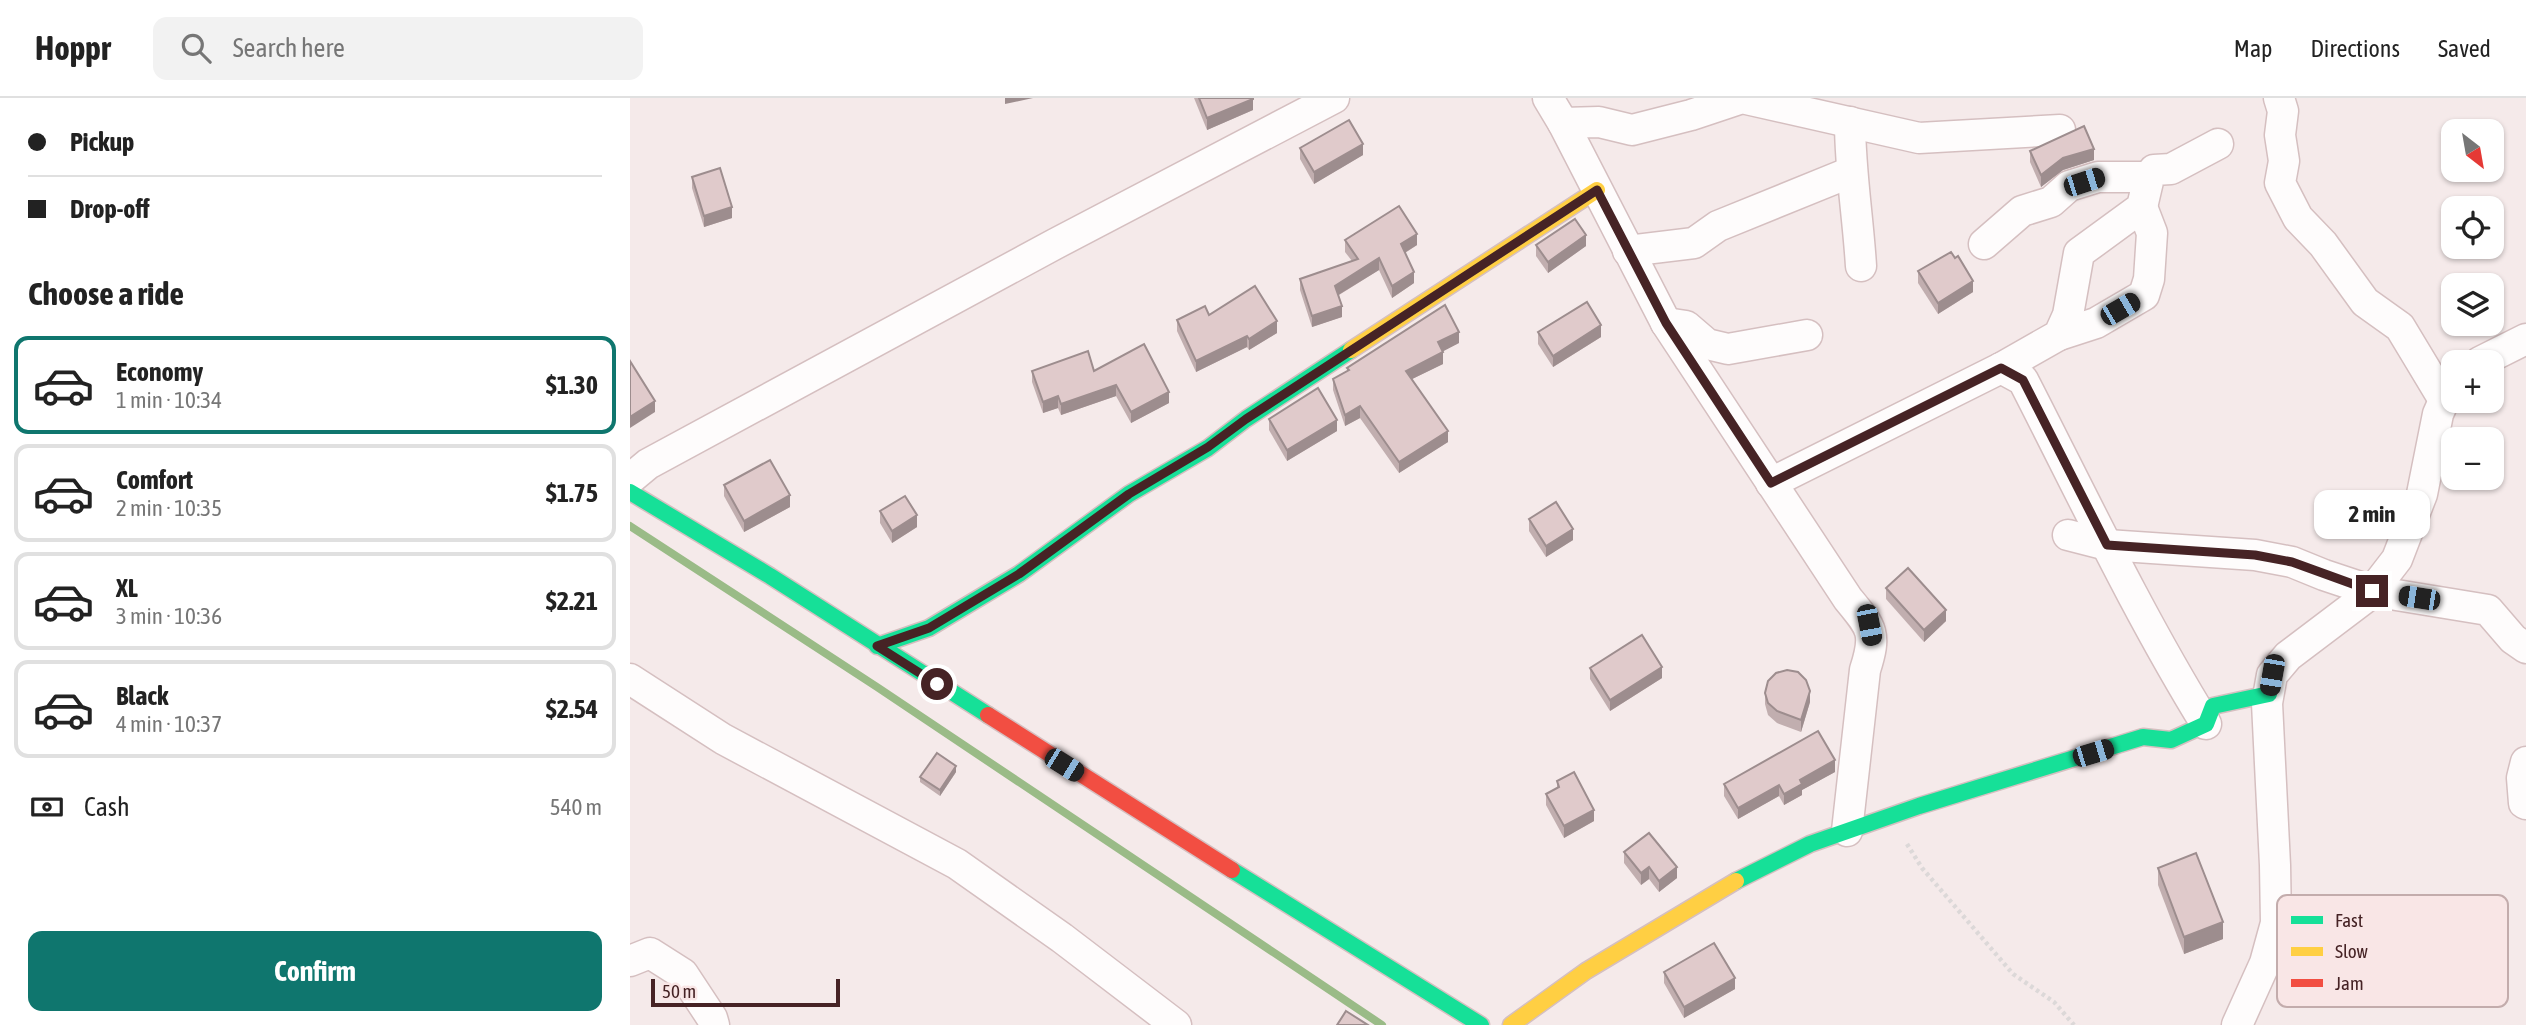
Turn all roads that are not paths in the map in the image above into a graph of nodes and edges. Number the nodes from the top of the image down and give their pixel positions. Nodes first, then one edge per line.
1 (1334, 98) edge
2 (1548, 98) edge
3 (2279, 98) edge
4 (1726, 101) edge
5 (1851, 113) edge
6 (1563, 123) junction
7 (2060, 130) dead end
8 (2217, 144) dead end
9 (1851, 172) junction
10 (2149, 177) junction
11 (1597, 190) junction
12 (2142, 207) junction
13 (1984, 244) dead end
14 (1628, 251) junction
15 (1861, 266) dead end
16 (1666, 323) junction
17 (1807, 335) dead end
18 (2059, 335) junction
19 (2526, 339) edge
20 (2504, 350) edge
21 (2001, 368) junction
22 (2441, 379) edge
23 (2441, 407) edge
24 (630, 479) edge
25 (1771, 483) junction
26 (630, 492) edge
27 (2068, 535) dead end
28 (2107, 545) junction
29 (2372, 591) junction
30 (877, 646) junction
31 (2526, 648) edge
32 (630, 679) edge
33 (2269, 694) junction
34 (2206, 724) junction
35 (2526, 762) edge
36 (2526, 804) edge
37 (1847, 831) junction
38 (630, 961) edge
39 (714, 1025) edge
40 (1175, 1025) edge
41 (1481, 1025) edge
42 (1511, 1025) edge
43 (2237, 1025) edge

1 - 24 street
2 - 6 street
3 - 22 street
4 - 5 street
4 - 6 street
5 - 7 street
5 - 9 street
6 - 11 street
8 - 10 street
9 - 14 street
9 - 15 street
10 - 12 street
10 - 13 street
11 - 14 street
11 - 30 street
12 - 18 street
12 - 18 street
14 - 16 street
16 - 17 street
16 - 25 street
18 - 21 street
19 - 20 street
21 - 25 street
21 - 28 street
23 - 29 street
25 - 37 street
26 - 30 street
27 - 28 street
28 - 29 street
28 - 34 street
29 - 31 street
29 - 33 street
30 - 41 street
32 - 40 street
33 - 34 street
33 - 43 street
34 - 37 street
35 - 36 street
37 - 42 street
38 - 39 street

